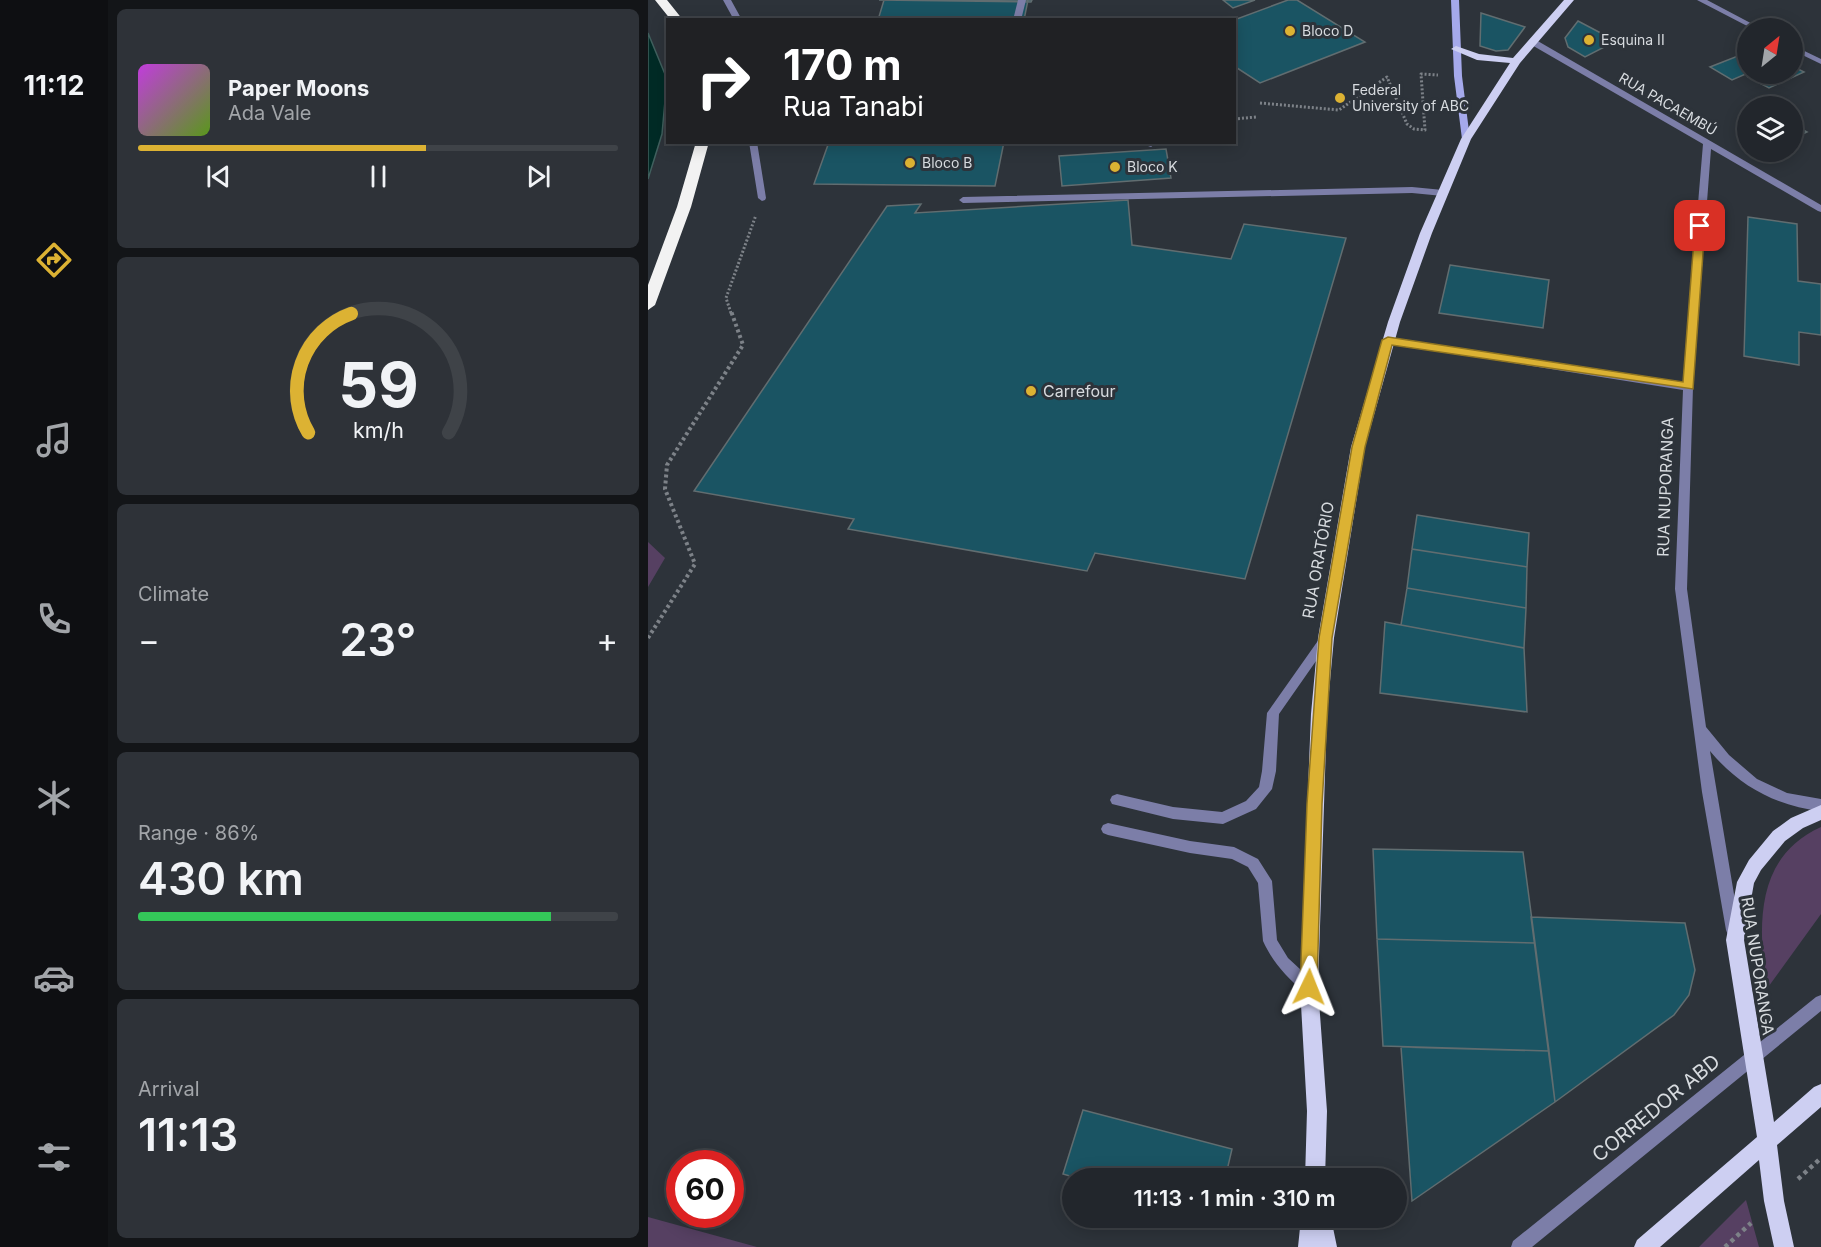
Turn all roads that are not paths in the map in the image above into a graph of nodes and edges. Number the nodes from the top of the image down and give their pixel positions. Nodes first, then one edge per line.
1 (661, 0) edge
2 (727, 0) edge
3 (1022, 0) edge
4 (1455, 0) edge
5 (1569, 0) edge
6 (1701, 0) edge
7 (676, 18) edge
8 (737, 18) edge
9 (1018, 18) edge
10 (1737, 18) edge
11 (1533, 42) junction
12 (1456, 49) junction
13 (1803, 53) edge
14 (1516, 61) junction
15 (1821, 62) edge
16 (1466, 139) junction
17 (1707, 142) junction
18 (702, 144) edge
19 (753, 144) edge
20 (1443, 193) junction
21 (762, 198) dead end
22 (963, 200) dead end
23 (1821, 209) edge
24 (648, 305) edge
25 (1388, 340) junction
26 (1688, 387) junction
27 (1326, 638) junction
28 (1700, 725) junction
29 (1117, 800) dead end
30 (1821, 805) edge
31 (1821, 812) edge
32 (1108, 829) dead end
33 (1735, 940) junction
34 (1309, 987) junction
35 (1821, 1002) edge
36 (1753, 1057) junction
37 (1821, 1094) edge
38 (1767, 1141) junction
39 (1315, 1168) edge
40 (1310, 1228) edge
41 (1323, 1228) edge
42 (1308, 1247) edge
43 (1327, 1247) edge
44 (1519, 1247) edge
45 (1644, 1247) edge
46 (1784, 1247) edge

1 - 7 highway
2 - 8 street
3 - 9 street
4 - 12 street
5 - 11 main road, RUA ORATÓRIO
6 - 10 street
11 - 14 main road, RUA ORATÓRIO
11 - 17 street, RUA PACAEMBÚ
12 - 14 main road
12 - 16 street
13 - 15 street
14 - 16 main road, RUA ORATÓRIO
16 - 20 main road, RUA ORATÓRIO
17 - 23 street, RUA PACAEMBÚ
17 - 26 street, RUA NUPORANGA
18 - 24 highway
19 - 21 street
20 - 22 street
20 - 25 main road, RUA ORATÓRIO
25 - 26 street
25 - 27 main road, RUA ORATÓRIO
26 - 28 street, RUA NUPORANGA
27 - 29 street
27 - 34 main road, RUA ORATÓRIO
28 - 30 street, RUA NUPORANGA
28 - 33 street, RUA NUPORANGA
31 - 33 main road
32 - 34 street
33 - 36 main road, RUA NUPORANGA
34 - 39 main road, RUA ORATÓRIO
35 - 36 street, CORREDOR ABD
36 - 38 main road, RUA NUPORANGA
36 - 44 street, CORREDOR ABD
37 - 38 main road
38 - 45 main road
38 - 46 main road, RUA NUPORANGA
40 - 42 main road
41 - 43 main road

